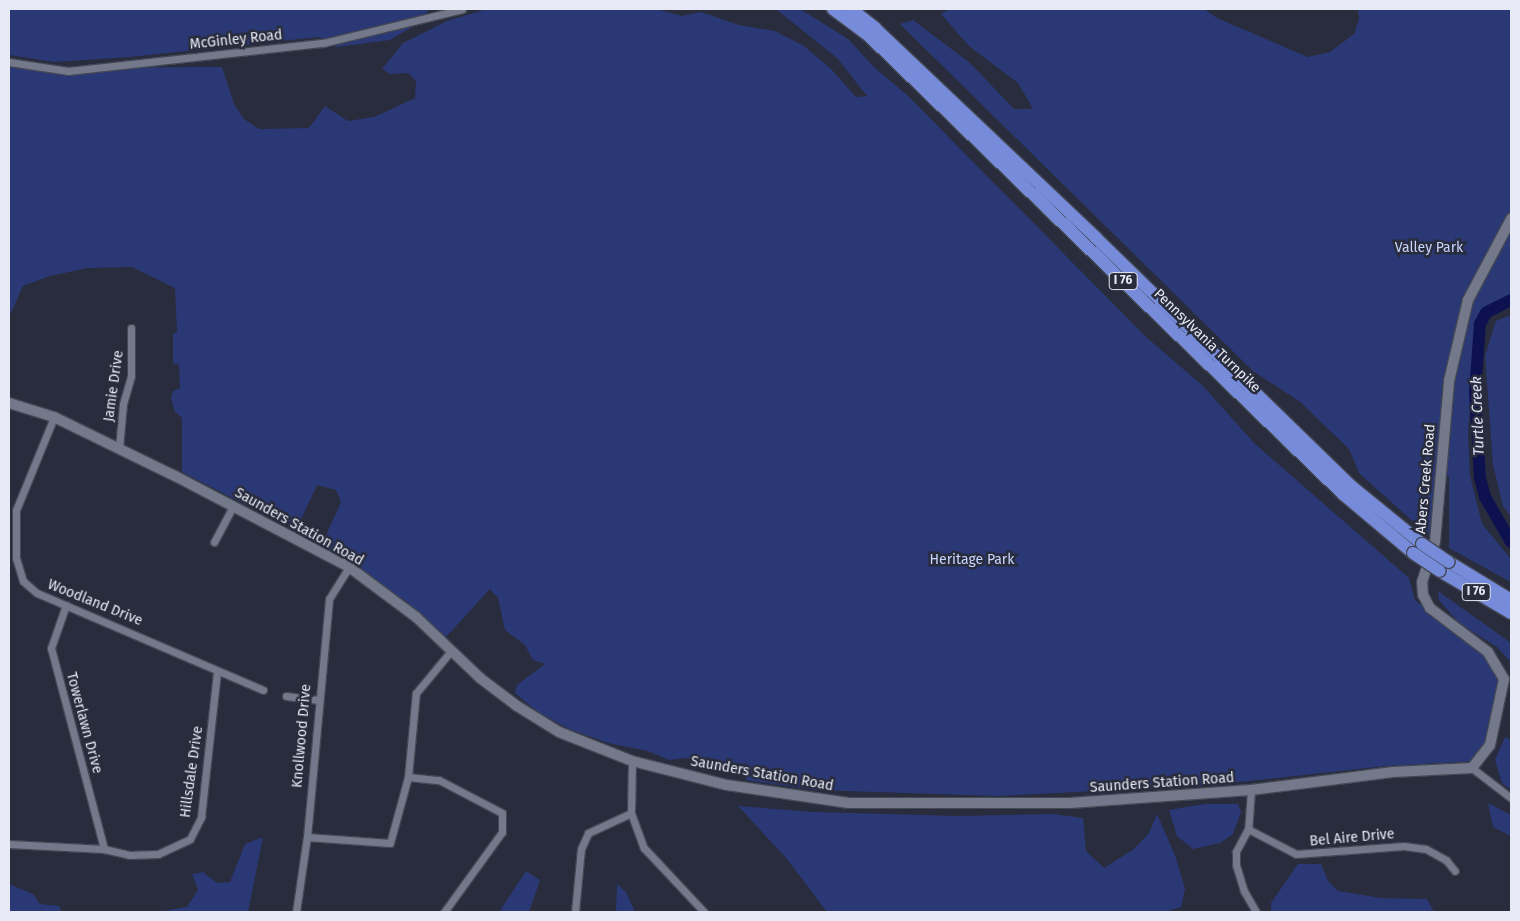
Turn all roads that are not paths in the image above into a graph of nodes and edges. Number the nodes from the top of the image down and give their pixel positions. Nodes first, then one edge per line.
1 (462, 9) edge
2 (833, 9) edge
3 (851, 9) edge
4 (9, 62) edge
5 (1511, 219) edge
6 (131, 328) dead end
7 (9, 403) edge
8 (54, 417) junction
9 (119, 448) junction
10 (233, 506) junction
11 (214, 542) dead end
12 (1418, 549) junction
13 (1445, 566) junction
14 (350, 567) junction
15 (1511, 600) edge
16 (66, 605) junction
17 (1511, 613) edge
18 (452, 651) junction
19 (217, 672) junction
20 (263, 690) dead end
21 (286, 696) dead end
22 (317, 700) junction
23 (632, 761) junction
24 (1472, 768) junction
25 (408, 776) junction
26 (1251, 790) junction
27 (1511, 798) edge
28 (631, 813) junction
29 (1248, 829) junction
30 (307, 837) junction
31 (9, 844) edge
32 (104, 849) junction
33 (1455, 871) dead end
34 (296, 912) edge
35 (444, 912) edge
36 (575, 912) edge
37 (704, 912) edge
38 (1256, 912) edge

1 - 4 street, McGinley Road
2 - 12 highway, Pennsylvania Turnpike / I 76
3 - 12 highway, Pennsylvania Turnpike / I 76
5 - 24 street, Abers Creek Road
6 - 9 street, Jamie Drive
7 - 8 street, Saunders Station Road
8 - 9 street, Saunders Station Road
8 - 16 street, Woodland Drive
9 - 10 street, Saunders Station Road
10 - 11 street
10 - 14 street, Saunders Station Road
12 - 13 highway, Pennsylvania Turnpike / I 76, bridge
13 - 15 highway, Pennsylvania Turnpike / I 76
13 - 17 highway, Pennsylvania Turnpike / I 76
14 - 18 street, Saunders Station Road
14 - 22 street, Knollwood Drive
16 - 19 street, Woodland Drive
16 - 32 street, Towerlawn Drive
18 - 23 street, Saunders Station Road
18 - 25 street
19 - 20 street, Woodland Drive
19 - 32 street, Hillsdale Drive
21 - 22 street
22 - 30 street, Knollwood Drive
23 - 26 street, Saunders Station Road
23 - 28 street
24 - 26 street, Saunders Station Road
24 - 27 street
25 - 30 street
25 - 35 street
26 - 29 street
28 - 36 street
28 - 37 street
29 - 33 street, Bel Aire Drive
29 - 38 street
30 - 34 street, Knollwood Drive
31 - 32 street, Hillsdale Drive

